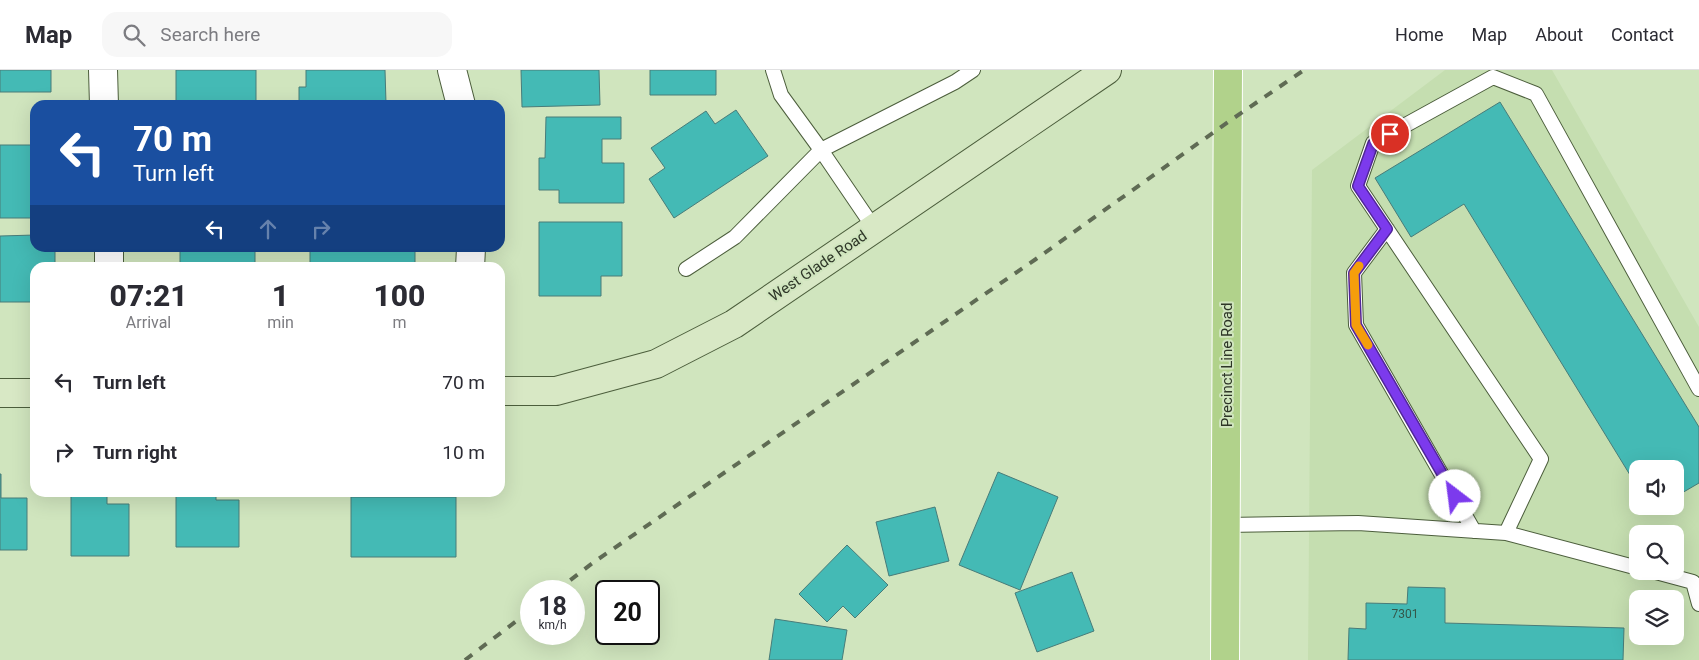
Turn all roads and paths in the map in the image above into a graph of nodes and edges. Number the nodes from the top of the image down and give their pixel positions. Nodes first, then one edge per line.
1 (102, 70) edge
2 (452, 70) edge
3 (773, 70) edge
4 (973, 70) edge
5 (1107, 70) edge
6 (1228, 70) edge
7 (104, 100) edge
8 (460, 100) edge
9 (821, 150) junction
10 (874, 228) junction
11 (1387, 229) junction
12 (686, 269) dead end
13 (1699, 389) edge
14 (505, 391) edge
15 (0, 393) edge
16 (30, 393) edge
17 (1226, 525) junction
18 (1474, 531) junction
19 (1506, 532) junction
20 (1629, 566) edge
21 (1696, 578) edge
22 (1699, 604) edge
23 (1225, 660) edge

1 - 7 street
2 - 8 street
3 - 9 lane
4 - 9 lane
5 - 10 main road, West Glade Road
6 - 17 main road, Precinct Line Road
9 - 10 lane
9 - 12 lane
10 - 14 main road, West Glade Road
11 - 13 lane
11 - 18 lane
11 - 19 lane
15 - 16 main road
17 - 18 lane
17 - 23 main road, Precinct Line Road
18 - 19 lane
19 - 20 lane
21 - 22 lane

